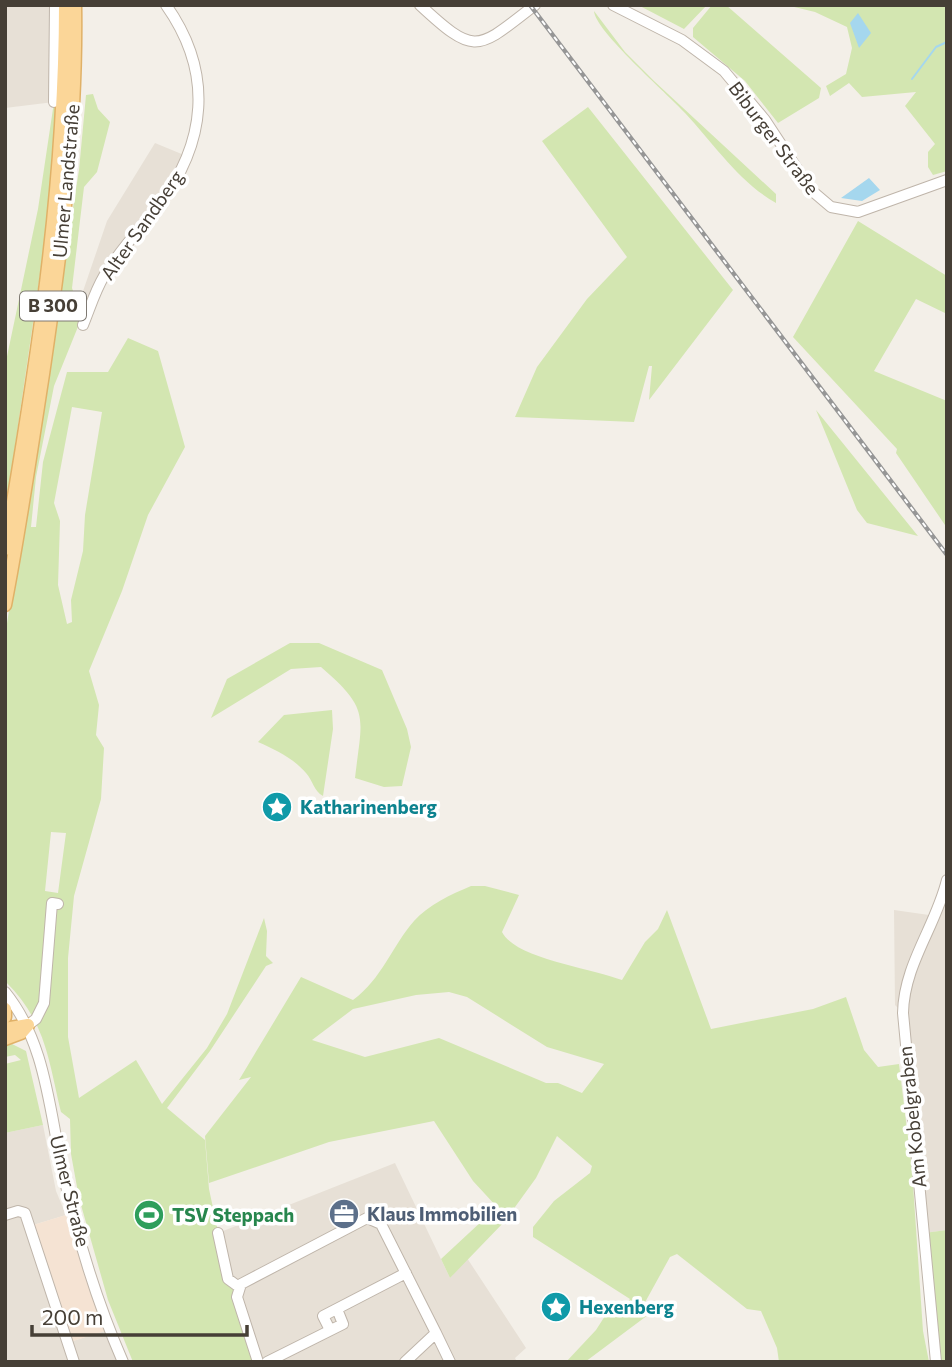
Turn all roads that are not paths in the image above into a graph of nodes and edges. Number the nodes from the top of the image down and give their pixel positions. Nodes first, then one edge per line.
1 (55, 5) edge
2 (65, 5) edge
3 (75, 5) edge
4 (166, 5) edge
5 (420, 5) edge
6 (535, 5) edge
7 (613, 5) edge
8 (54, 102) dead end
9 (947, 180) edge
10 (83, 325) dead end
11 (5, 549) edge
12 (5, 605) edge
13 (947, 880) edge
14 (58, 904) dead end
15 (5, 992) edge
16 (5, 1009) edge
17 (5, 1017) edge
18 (30, 1023) junction
19 (5, 1030) edge
20 (5, 1039) edge
21 (9, 1214) edge
22 (218, 1233) dead end
23 (405, 1273) junction
24 (239, 1287) junction
25 (337, 1309) junction
26 (330, 1331) junction
27 (436, 1333) junction
28 (74, 1362) edge
29 (123, 1362) edge
30 (258, 1362) edge
31 (267, 1362) edge
32 (405, 1362) edge
33 (450, 1362) edge
34 (936, 1362) edge

1 - 8 street
2 - 11 main road, Ulmer Landstraße / B 300
3 - 12 main road, Ulmer Landstraße / B 300
4 - 10 street, Alter Sandberg
5 - 6 street
7 - 9 street, Biburger Straße
13 - 34 street, Am Kobelgraben
14 - 18 street
15 - 18 street, Ulmer Straße
16 - 17 main road
18 - 19 main road
18 - 20 main road
18 - 29 street, Ulmer Straße
21 - 28 street
22 - 24 street
23 - 24 street
23 - 25 street
23 - 27 street
24 - 30 street
25 - 26 street
25 - 26 street
26 - 31 street
27 - 32 street
27 - 33 street

